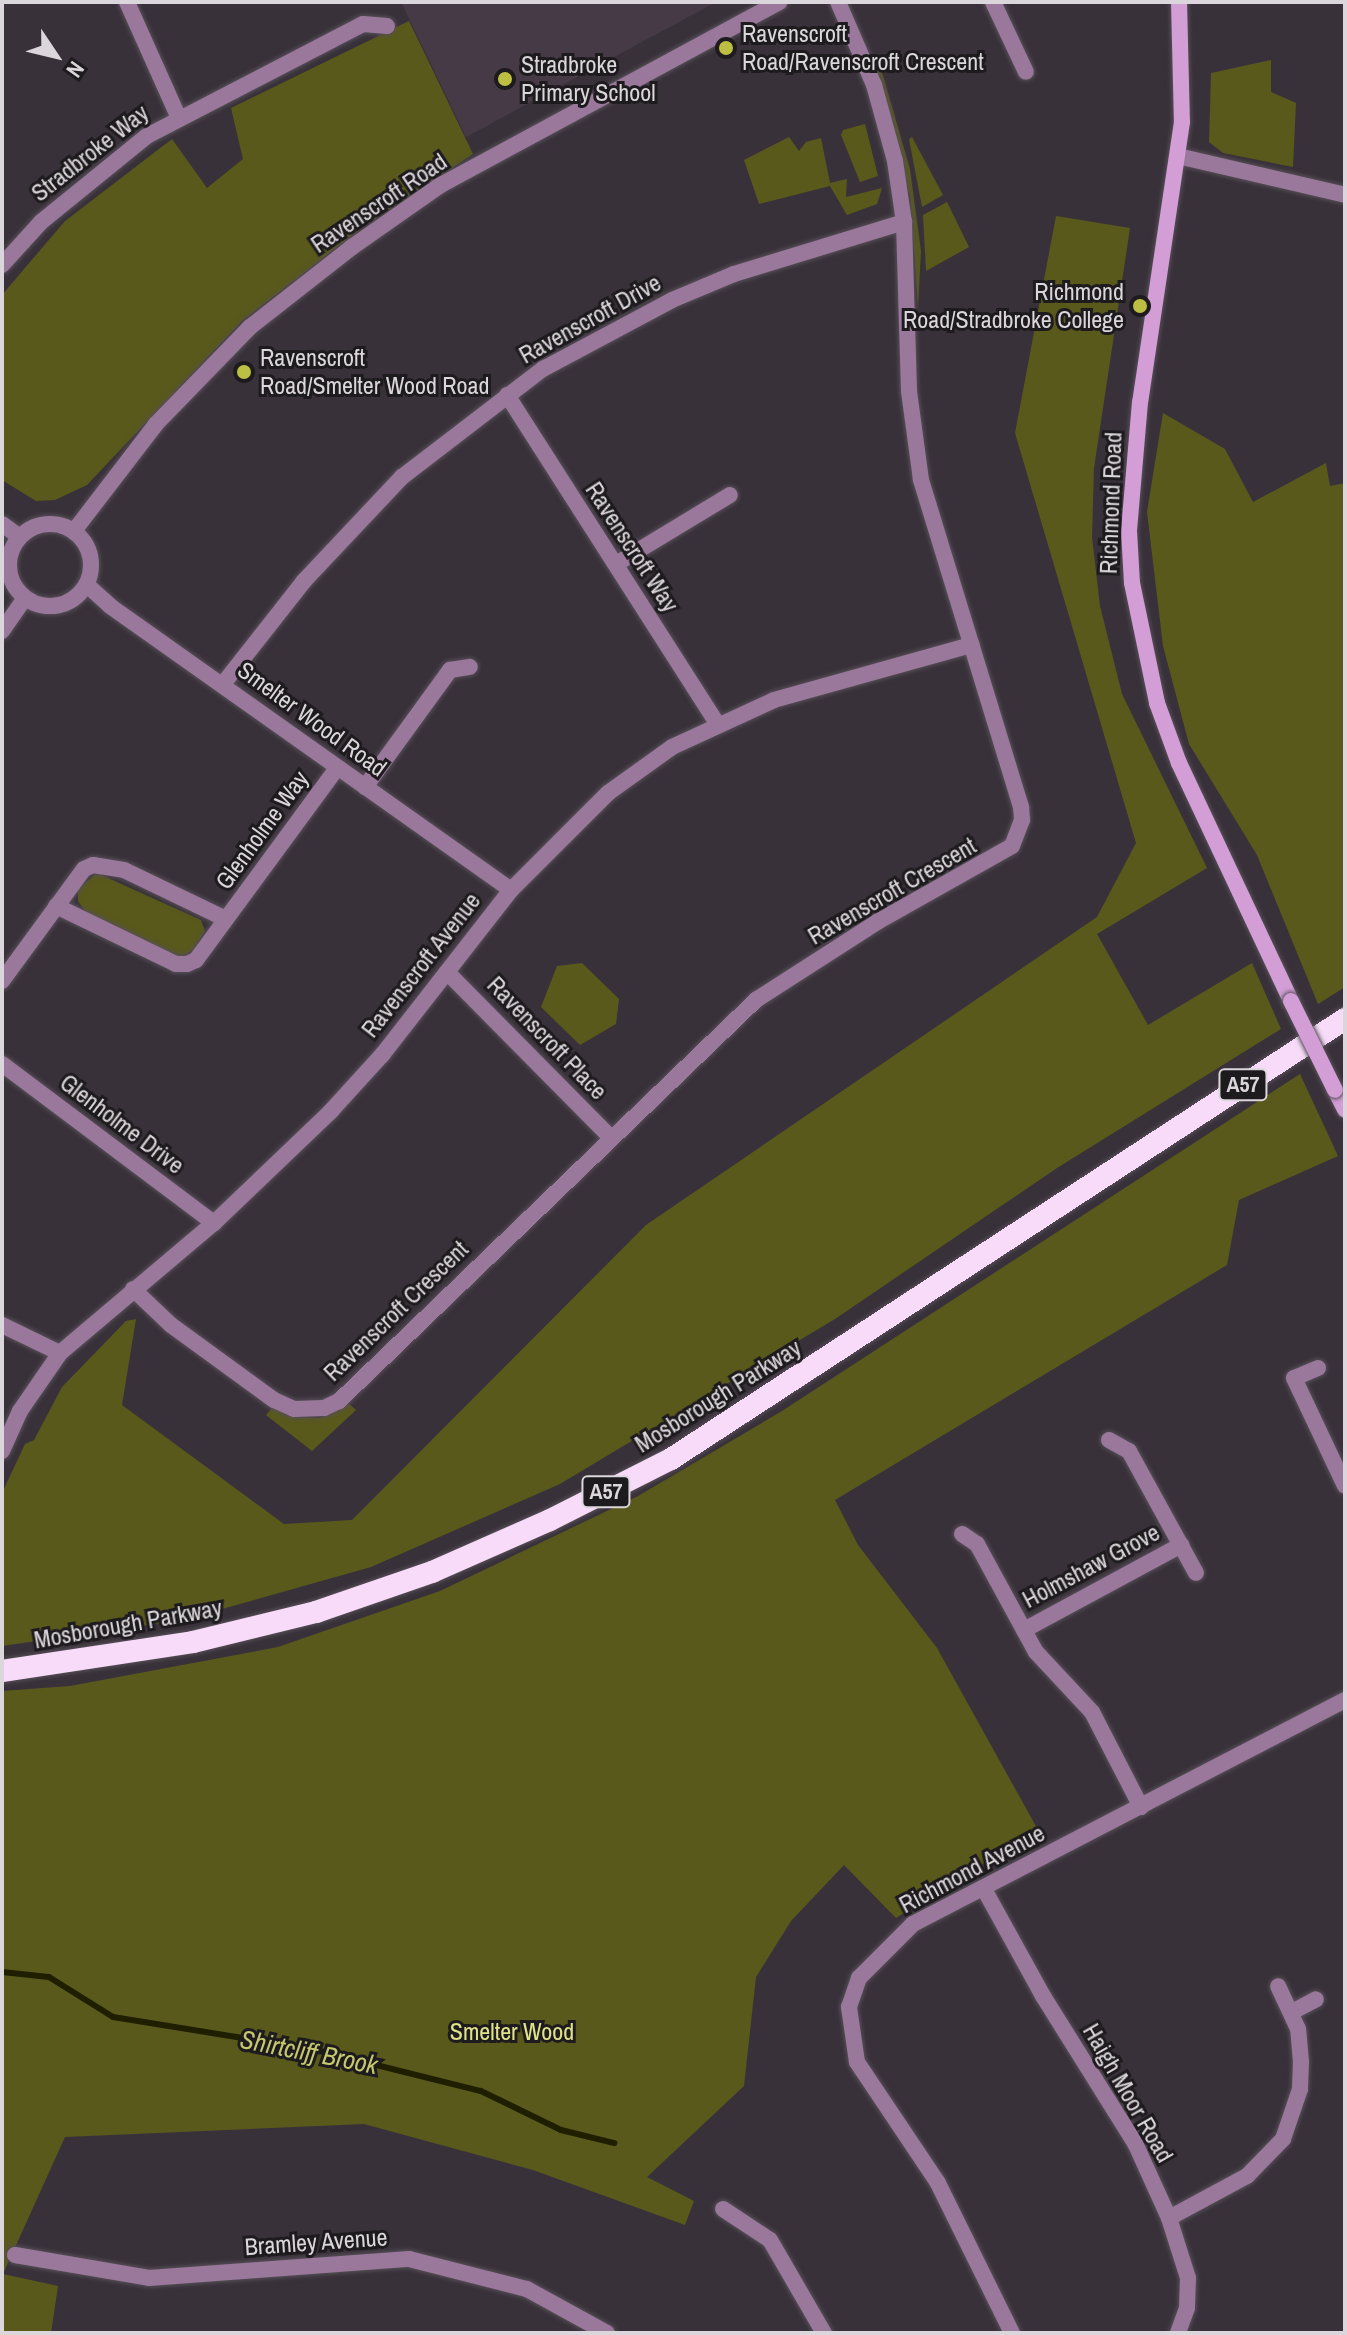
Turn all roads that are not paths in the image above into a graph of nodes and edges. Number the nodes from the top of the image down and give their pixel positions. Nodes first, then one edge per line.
1 (127, 2) edge
2 (780, 2) edge
3 (838, 2) edge
4 (993, 2) edge
5 (1179, 2) edge
6 (387, 26) dead end
7 (1026, 72) dead end
8 (178, 116) junction
9 (1178, 156) junction
10 (1345, 195) edge
11 (904, 222) junction
12 (2, 265) edge
13 (507, 395) junction
14 (730, 495) dead end
15 (2, 524) edge
16 (74, 531) junction
17 (20, 537) junction
18 (616, 564) junction
19 (87, 585) junction
20 (25, 598) junction
21 (2, 631) edge
22 (971, 645) junction
23 (470, 667) dead end
24 (223, 684) junction
25 (717, 724) junction
26 (337, 768) junction
27 (365, 787) junction
28 (511, 890) junction
29 (56, 906) junction
30 (226, 919) junction
31 (447, 972) junction
32 (2, 981) edge
33 (1345, 1019) edge
34 (2, 1064) edge
35 (1345, 1110) edge
36 (611, 1138) junction
37 (214, 1223) junction
38 (133, 1289) junction
39 (2, 1325) edge
40 (60, 1353) junction
41 (1318, 1368) dead end
42 (1109, 1440) dead end
43 (2, 1451) edge
44 (1345, 1486) edge
45 (962, 1534) dead end
46 (1181, 1545) junction
47 (1196, 1573) dead end
48 (1024, 1630) junction
49 (2, 1671) edge
50 (1345, 1700) edge
51 (1141, 1807) junction
52 (984, 1889) junction
53 (1278, 1986) dead end
54 (1316, 1999) dead end
55 (1292, 2012) junction
56 (723, 2209) dead end
57 (1169, 2218) junction
58 (15, 2255) dead end
59 (607, 2333) edge
60 (824, 2333) edge
61 (1012, 2333) edge
62 (1178, 2333) edge

1 - 8 street, Stradbroke Way
2 - 16 street, Ravenscroft Road
3 - 11 street, Ravenscroft Crescent
4 - 7 street
5 - 9 main road, Richmond Road
6 - 8 street, Stradbroke Way
8 - 12 street, Stradbroke Way
9 - 10 street
9 - 35 main road, Richmond Road, bridge
11 - 13 street, Ravenscroft Drive
11 - 22 street, Ravenscroft Crescent
13 - 18 street, Ravenscroft Way
13 - 24 street, Ravenscroft Drive
14 - 18 street
15 - 17 street
16 - 17 street
16 - 19 street
17 - 20 street
18 - 25 street, Ravenscroft Way
19 - 20 street
19 - 24 street, Smelter Wood Road
20 - 21 street
22 - 25 street, Ravenscroft Avenue
22 - 36 street, Ravenscroft Crescent
23 - 27 street
24 - 26 street, Smelter Wood Road
25 - 28 street, Ravenscroft Avenue
26 - 27 street, Smelter Wood Road
26 - 30 street, Glenholme Way
27 - 28 street, Smelter Wood Road
28 - 31 street, Ravenscroft Avenue
29 - 30 street, Glenholme Way
29 - 30 street, Glenholme Way
29 - 32 street, Glenholme Way
31 - 36 street, Ravenscroft Place
31 - 37 street, Ravenscroft Avenue
33 - 49 highway, Mosborough Parkway / A57
34 - 37 street, Glenholme Drive
36 - 38 street, Ravenscroft Crescent
37 - 38 street, Ravenscroft Avenue
38 - 40 street, Ravenscroft Avenue
39 - 40 street
40 - 43 street, Ravenscroft Avenue
41 - 44 street
42 - 46 street, Holmshaw Grove
45 - 48 street
46 - 47 street, Holmshaw Grove
46 - 48 street, Holmshaw Grove
48 - 51 street
50 - 51 street, Richmond Avenue
51 - 52 street, Richmond Avenue
52 - 57 street, Haigh Moor Road
52 - 61 street, Richmond Avenue
53 - 55 street
54 - 55 street
55 - 57 street
56 - 60 street
57 - 62 street, Haigh Moor Road
58 - 59 street, Bramley Avenue

